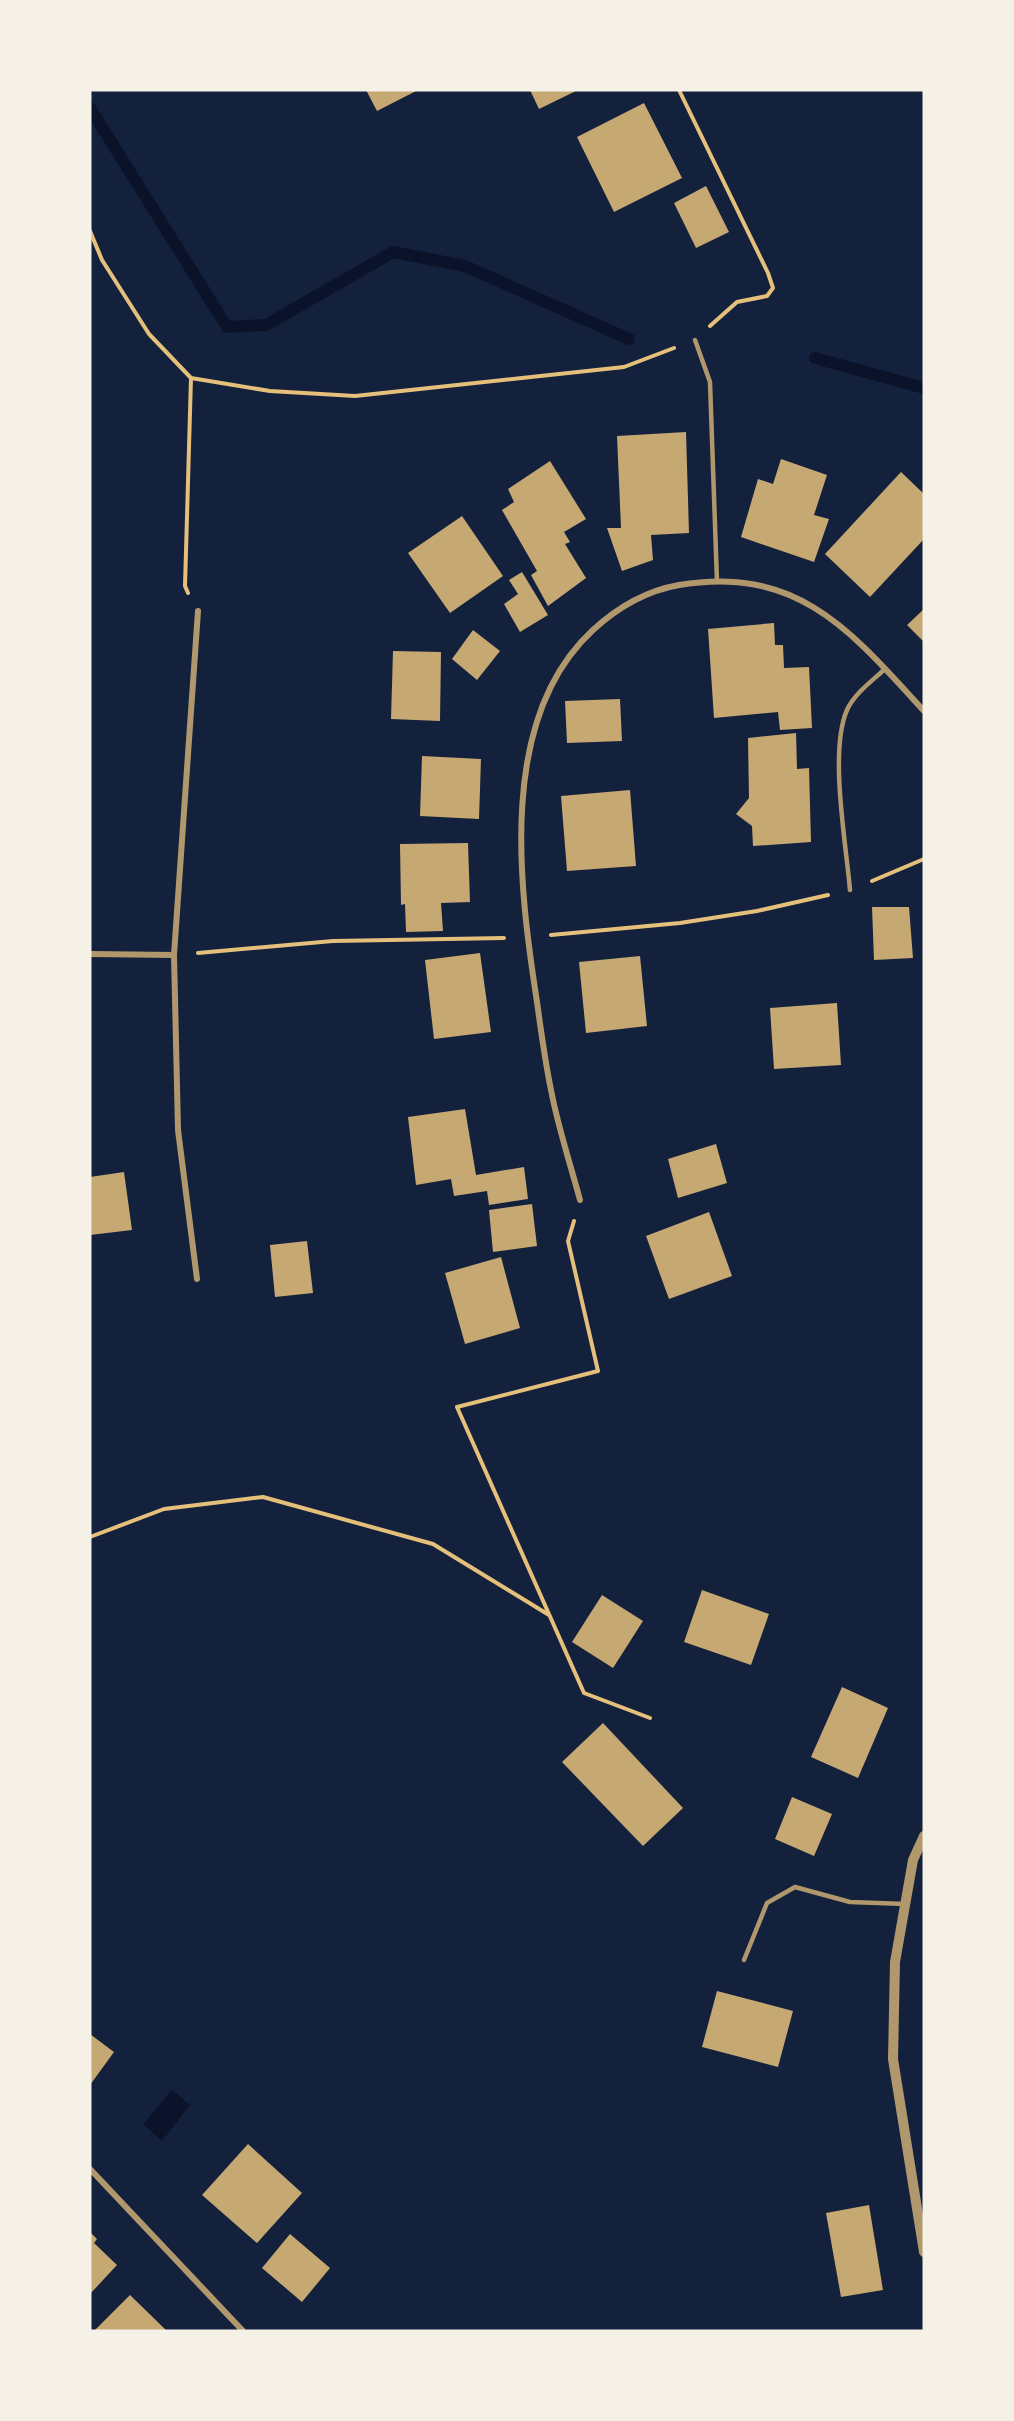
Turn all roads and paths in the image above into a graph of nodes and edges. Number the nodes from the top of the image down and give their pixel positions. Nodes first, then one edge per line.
1 (679, 90) edge
2 (90, 231) edge
3 (695, 340) junction
4 (191, 378) junction
5 (717, 582) junction
6 (198, 611) joint
7 (885, 669) junction
8 (924, 711) edge
9 (924, 859) edge
10 (850, 890) junction
11 (527, 938) junction
12 (90, 954) edge
13 (174, 955) junction
14 (580, 1200) joint
15 (197, 1279) dead end
16 (90, 1537) edge
17 (549, 1615) junction
18 (650, 1718) dead end
19 (924, 1836) edge
20 (905, 1904) junction
21 (744, 1960) dead end
22 (90, 2169) edge
23 (924, 2252) edge
24 (243, 2331) edge

1 - 3 path
2 - 4 path
3 - 4 path
3 - 5 lane
4 - 6 path
5 - 7 street
5 - 11 street
6 - 13 street
7 - 8 street
7 - 10 lane
9 - 10 path
10 - 11 path
11 - 13 path
11 - 14 street
12 - 13 street
13 - 15 street
14 - 17 path
16 - 17 path
17 - 18 path
19 - 20 street
20 - 21 lane
20 - 23 street
22 - 24 street

